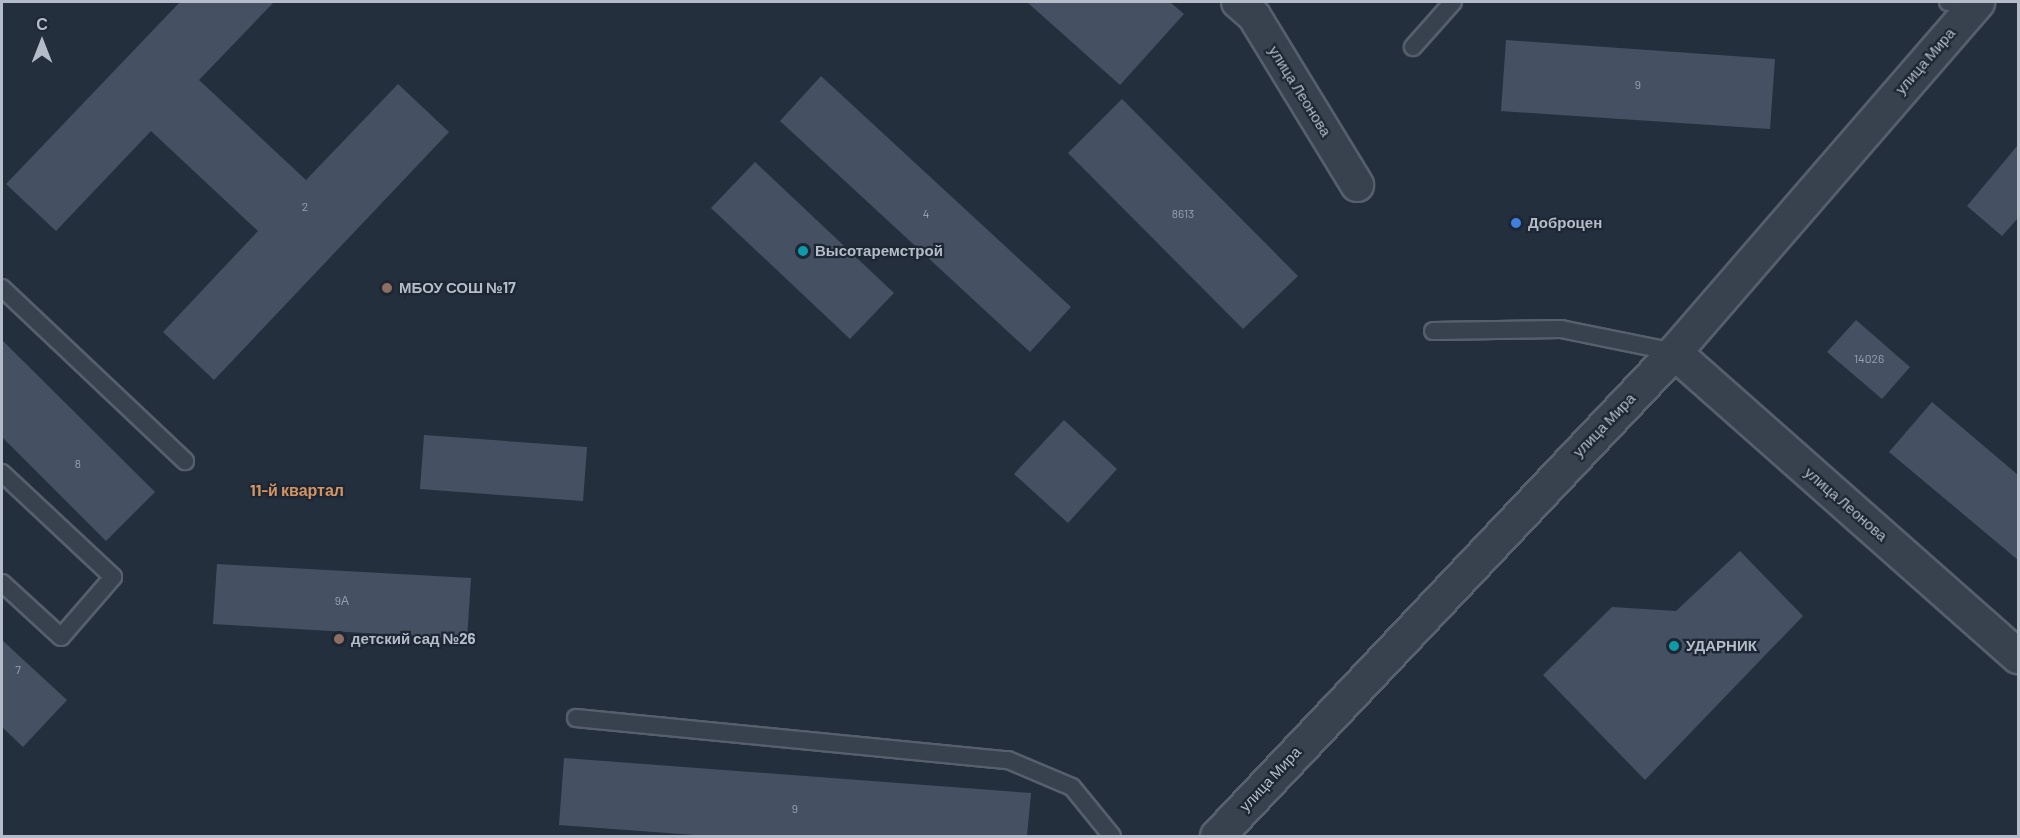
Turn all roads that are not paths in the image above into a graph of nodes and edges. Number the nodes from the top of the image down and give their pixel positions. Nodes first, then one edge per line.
1 (1238, 2) edge
2 (1453, 2) edge
3 (1967, 2) edge
4 (1413, 47) dead end
5 (1357, 185) dead end
6 (2, 288) edge
7 (1433, 331) dead end
8 (1674, 352) junction
9 (185, 461) dead end
10 (2, 473) edge
11 (2, 583) edge
12 (2019, 656) edge
13 (576, 718) dead end
14 (1112, 837) edge
15 (1217, 837) edge

1 - 5 street, улица Леонова
2 - 4 lane
3 - 8 street, улица Мира
6 - 9 lane
7 - 8 lane
8 - 12 street, улица Леонова
8 - 15 street, улица Мира
10 - 11 lane
13 - 14 lane

